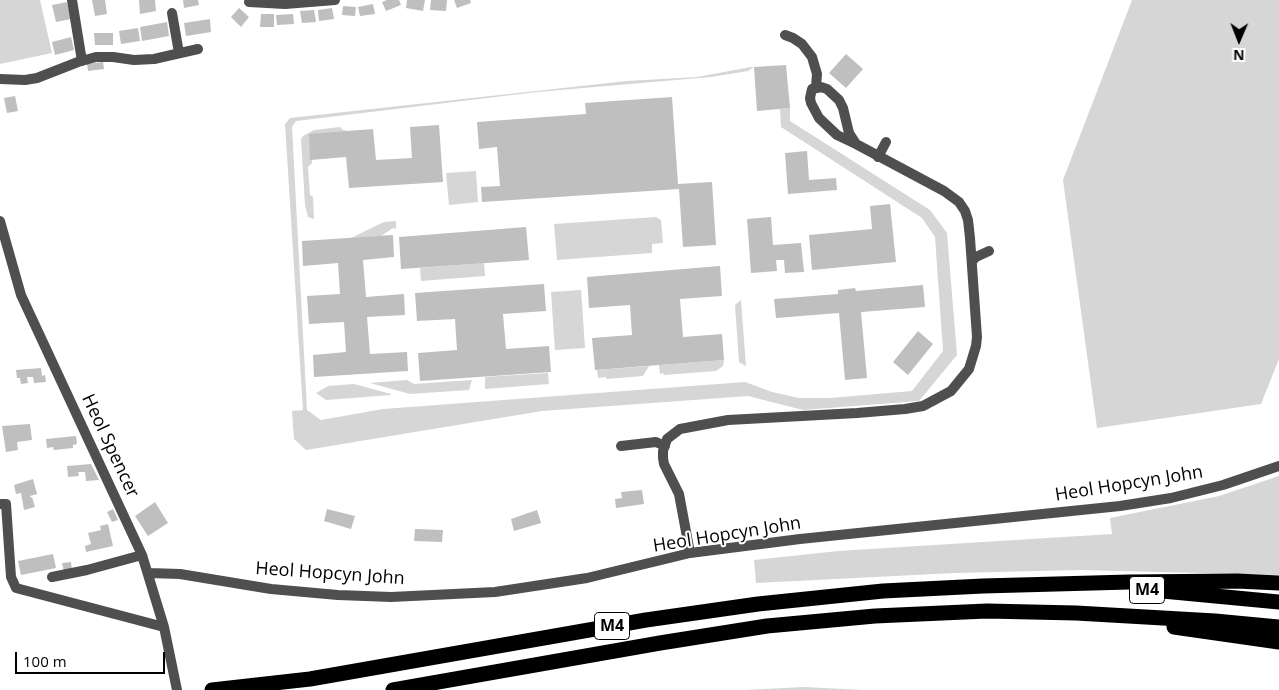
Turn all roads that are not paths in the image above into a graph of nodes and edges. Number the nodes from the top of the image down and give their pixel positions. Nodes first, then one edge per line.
1 (72, 0) edge
2 (335, 0) edge
3 (321, 1) edge
4 (249, 2) dead end
5 (172, 13) dead end
6 (785, 35) dead end
7 (198, 49) dead end
8 (179, 53) junction
9 (82, 60) junction
10 (0, 79) edge
11 (816, 87) junction
12 (886, 142) dead end
13 (856, 144) junction
14 (878, 157) junction
15 (0, 221) edge
16 (989, 251) dead end
17 (972, 261) junction
18 (622, 446) dead end
19 (665, 446) junction
20 (1279, 466) edge
21 (0, 504) edge
22 (690, 554) junction
23 (142, 555) junction
24 (148, 573) junction
25 (52, 577) dead end
26 (1279, 583) edge
27 (1015, 585) junction
28 (1279, 602) edge
29 (1076, 613) junction
30 (164, 627) junction
31 (1279, 627) edge
32 (1279, 642) edge
33 (177, 690) edge
34 (212, 690) edge
35 (393, 690) edge

1 - 9 street
2 - 3 street
3 - 4 street
5 - 8 street
6 - 11 street
7 - 8 street
8 - 9 street
9 - 10 street
11 - 13 street
11 - 13 street
12 - 14 street
13 - 14 street
14 - 17 street
15 - 23 street, Heol Spencer
16 - 17 street
17 - 19 street
18 - 19 street
19 - 22 street
20 - 22 street, Heol Hopcyn John
21 - 30 street
22 - 24 street, Heol Hopcyn John
23 - 24 street, Heol Spencer
23 - 25 street
24 - 30 street, Heol Spencer
26 - 27 highway
27 - 28 highway, M4
27 - 34 highway, M4
29 - 31 highway, M4
29 - 32 highway
29 - 35 highway, M4
30 - 33 street, Heol Spencer

